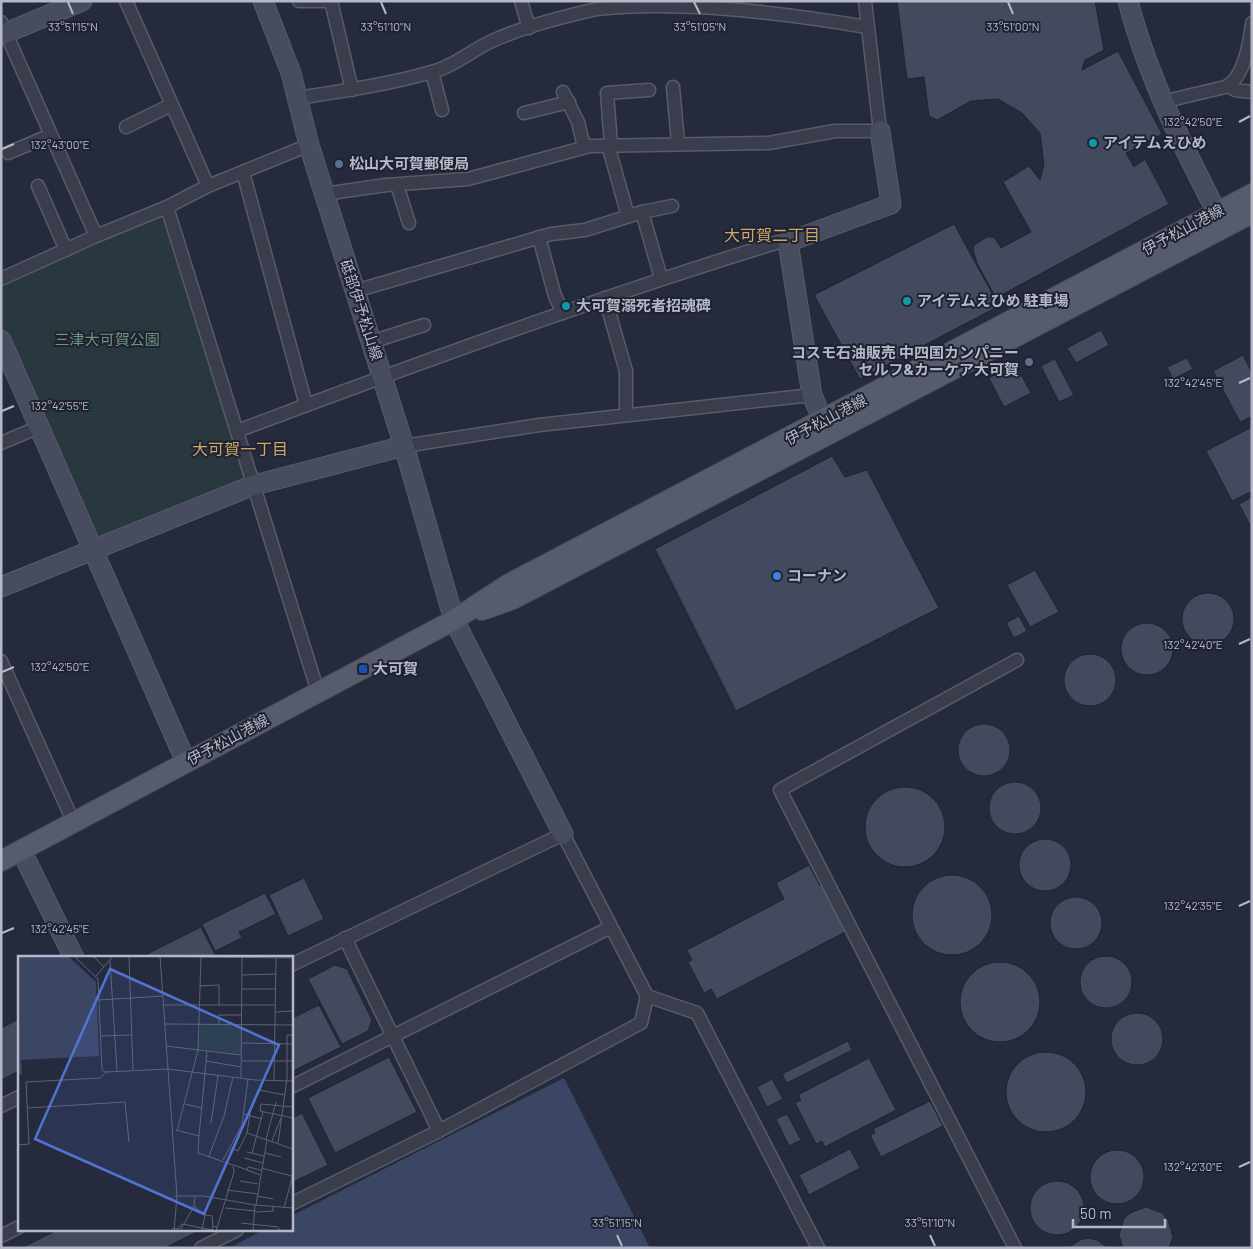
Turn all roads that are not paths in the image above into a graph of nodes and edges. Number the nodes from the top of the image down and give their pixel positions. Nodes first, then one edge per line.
1 (82, 1) edge
2 (126, 1) edge
3 (263, 1) edge
4 (299, 1) edge
5 (325, 1) edge
6 (331, 1) edge
7 (521, 1) edge
8 (865, 1) edge
9 (1128, 1) edge
10 (594, 6) edge
11 (771, 6) edge
12 (1252, 22) edge
13 (867, 26) junction
14 (529, 28) junction
15 (3, 30) edge
16 (432, 72) junction
17 (1229, 86) junction
18 (673, 87) dead end
19 (352, 90) junction
20 (649, 90) dead end
21 (1252, 92) edge
22 (298, 98) junction
23 (1162, 102) junction
24 (171, 105) junction
25 (442, 110) dead end
26 (524, 113) dead end
27 (126, 127) dead end
28 (880, 131) junction
29 (51, 135) junction
30 (678, 144) junction
31 (309, 145) junction
32 (610, 145) junction
33 (584, 147) junction
34 (8, 153) dead end
35 (243, 172) junction
36 (397, 184) junction
37 (38, 186) dead end
38 (208, 186) junction
39 (324, 194) junction
40 (1252, 194) edge
41 (672, 206) dead end
42 (167, 208) junction
43 (642, 212) junction
44 (1252, 213) edge
45 (628, 216) junction
46 (1221, 219) junction
47 (409, 223) dead end
48 (96, 236) junction
49 (539, 237) junction
50 (788, 242) junction
51 (66, 250) junction
52 (661, 278) junction
53 (1, 279) edge
54 (355, 292) junction
55 (605, 298) junction
56 (563, 313) junction
57 (424, 325) dead end
58 (1, 340) edge
59 (371, 342) junction
60 (382, 377) junction
61 (812, 395) junction
62 (306, 405) junction
63 (626, 415) junction
64 (822, 421) junction
65 (39, 427) junction
66 (237, 431) junction
67 (1, 443) edge
68 (404, 446) junction
69 (254, 485) junction
70 (92, 550) junction
71 (1, 587) edge
72 (454, 620) junction
73 (1018, 660) dead end
74 (1, 661) edge
75 (318, 692) junction
76 (186, 762) junction
77 (73, 822) junction
78 (563, 834) junction
79 (21, 850) junction
80 (1, 861) edge
81 (611, 927) junction
82 (345, 938) junction
83 (73, 956) edge
84 (292, 964) edge
85 (647, 996) junction
86 (393, 1036) junction
87 (292, 1087) edge
88 (18, 1098) edge
89 (1, 1106) edge
90 (439, 1130) junction
91 (292, 1204) edge
92 (18, 1227) edge
93 (220, 1234) edge
94 (1, 1236) edge
95 (201, 1248) edge
96 (818, 1248) edge
97 (1015, 1248) edge

1 - 15 street
2 - 24 street
3 - 22 street, 砥部伊予松山線
4 - 5 street
6 - 19 street
7 - 14 street
8 - 13 street
9 - 23 street
10 - 11 street
10 - 14 street
11 - 13 street
12 - 17 street
13 - 28 street
14 - 16 street
15 - 29 street
16 - 19 street
16 - 25 street
17 - 21 street
17 - 23 street
18 - 30 street
19 - 22 street
20 - 32 street
22 - 31 street, 砥部伊予松山線
23 - 46 street
24 - 27 street
24 - 38 street
26 - 33 street
28 - 30 street
28 - 50 street
29 - 34 street
29 - 48 street
30 - 32 street
31 - 35 street
31 - 39 street, 砥部伊予松山線
32 - 33 street
32 - 45 street
33 - 36 street
35 - 38 street
35 - 62 street
36 - 39 street
36 - 47 street
37 - 51 street
38 - 42 street
39 - 54 street, 砥部伊予松山線
40 - 46 main road, 伊予松山港線
41 - 43 street
42 - 48 street
42 - 66 street
43 - 45 street
43 - 52 street
44 - 46 main road, 伊予松山港線
45 - 49 street
46 - 64 main road, 伊予松山港線
46 - 72 main road, 伊予松山港線
48 - 51 street
49 - 54 street
49 - 56 street
50 - 52 street
50 - 61 street
51 - 53 street
52 - 55 street
54 - 59 street, 砥部伊予松山線
55 - 56 street
55 - 63 street
56 - 60 street
57 - 59 street
58 - 65 street
59 - 60 street, 砥部伊予松山線
60 - 62 street
60 - 68 street, 砥部伊予松山線
61 - 63 street
61 - 64 street
62 - 66 street
63 - 68 street
64 - 72 main road, 伊予松山港線
65 - 67 street
65 - 70 street
66 - 69 street
68 - 69 street
68 - 72 street, 砥部伊予松山線
69 - 70 street
69 - 75 street
70 - 71 street
70 - 76 street
72 - 75 main road, 伊予松山港線
72 - 78 street, 砥部伊予松山線
73 - 97 street
74 - 77 street
75 - 76 main road, 伊予松山港線
76 - 77 main road, 伊予松山港線
77 - 79 main road, 伊予松山港線
78 - 81 street
78 - 82 street
79 - 80 main road, 伊予松山港線
79 - 83 street
81 - 85 street
81 - 86 street
82 - 84 street
82 - 86 street
85 - 90 street
85 - 96 street
86 - 87 street
86 - 90 street
88 - 89 street
90 - 91 street
92 - 94 street
93 - 95 street

